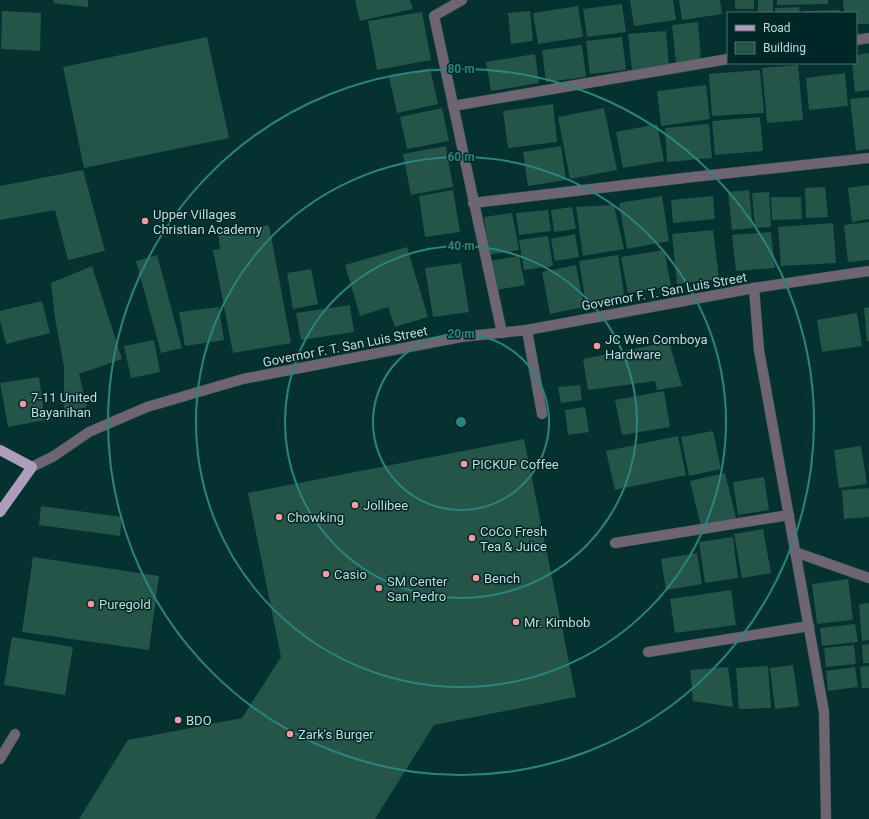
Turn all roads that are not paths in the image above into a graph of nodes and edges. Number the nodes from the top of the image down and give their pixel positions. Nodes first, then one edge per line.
1 (462, 0) edge
2 (869, 38) edge
3 (857, 40) edge
4 (727, 59) edge
5 (453, 106) junction
6 (869, 158) edge
7 (473, 203) junction
8 (869, 271) edge
9 (754, 288) junction
10 (528, 330) junction
11 (502, 333) junction
12 (542, 414) dead end
13 (0, 450) edge
14 (32, 467) junction
15 (0, 512) edge
16 (789, 515) junction
17 (615, 543) dead end
18 (795, 552) junction
19 (869, 578) edge
20 (809, 626) junction
21 (648, 652) dead end
22 (15, 734) dead end
23 (0, 759) edge
24 (826, 819) edge

1 - 5 street
2 - 3 street
4 - 5 street
5 - 7 street
6 - 7 street
7 - 11 street
8 - 9 street, Governor F. T. San Luis Street
9 - 10 street, Governor F. T. San Luis Street
9 - 16 street
10 - 11 street, Governor F. T. San Luis Street
10 - 12 street
11 - 14 street, Governor F. T. San Luis Street
13 - 14 main road
14 - 15 main road
16 - 17 street
16 - 18 street
18 - 19 street
18 - 20 street
20 - 21 street
20 - 24 street
22 - 23 street

